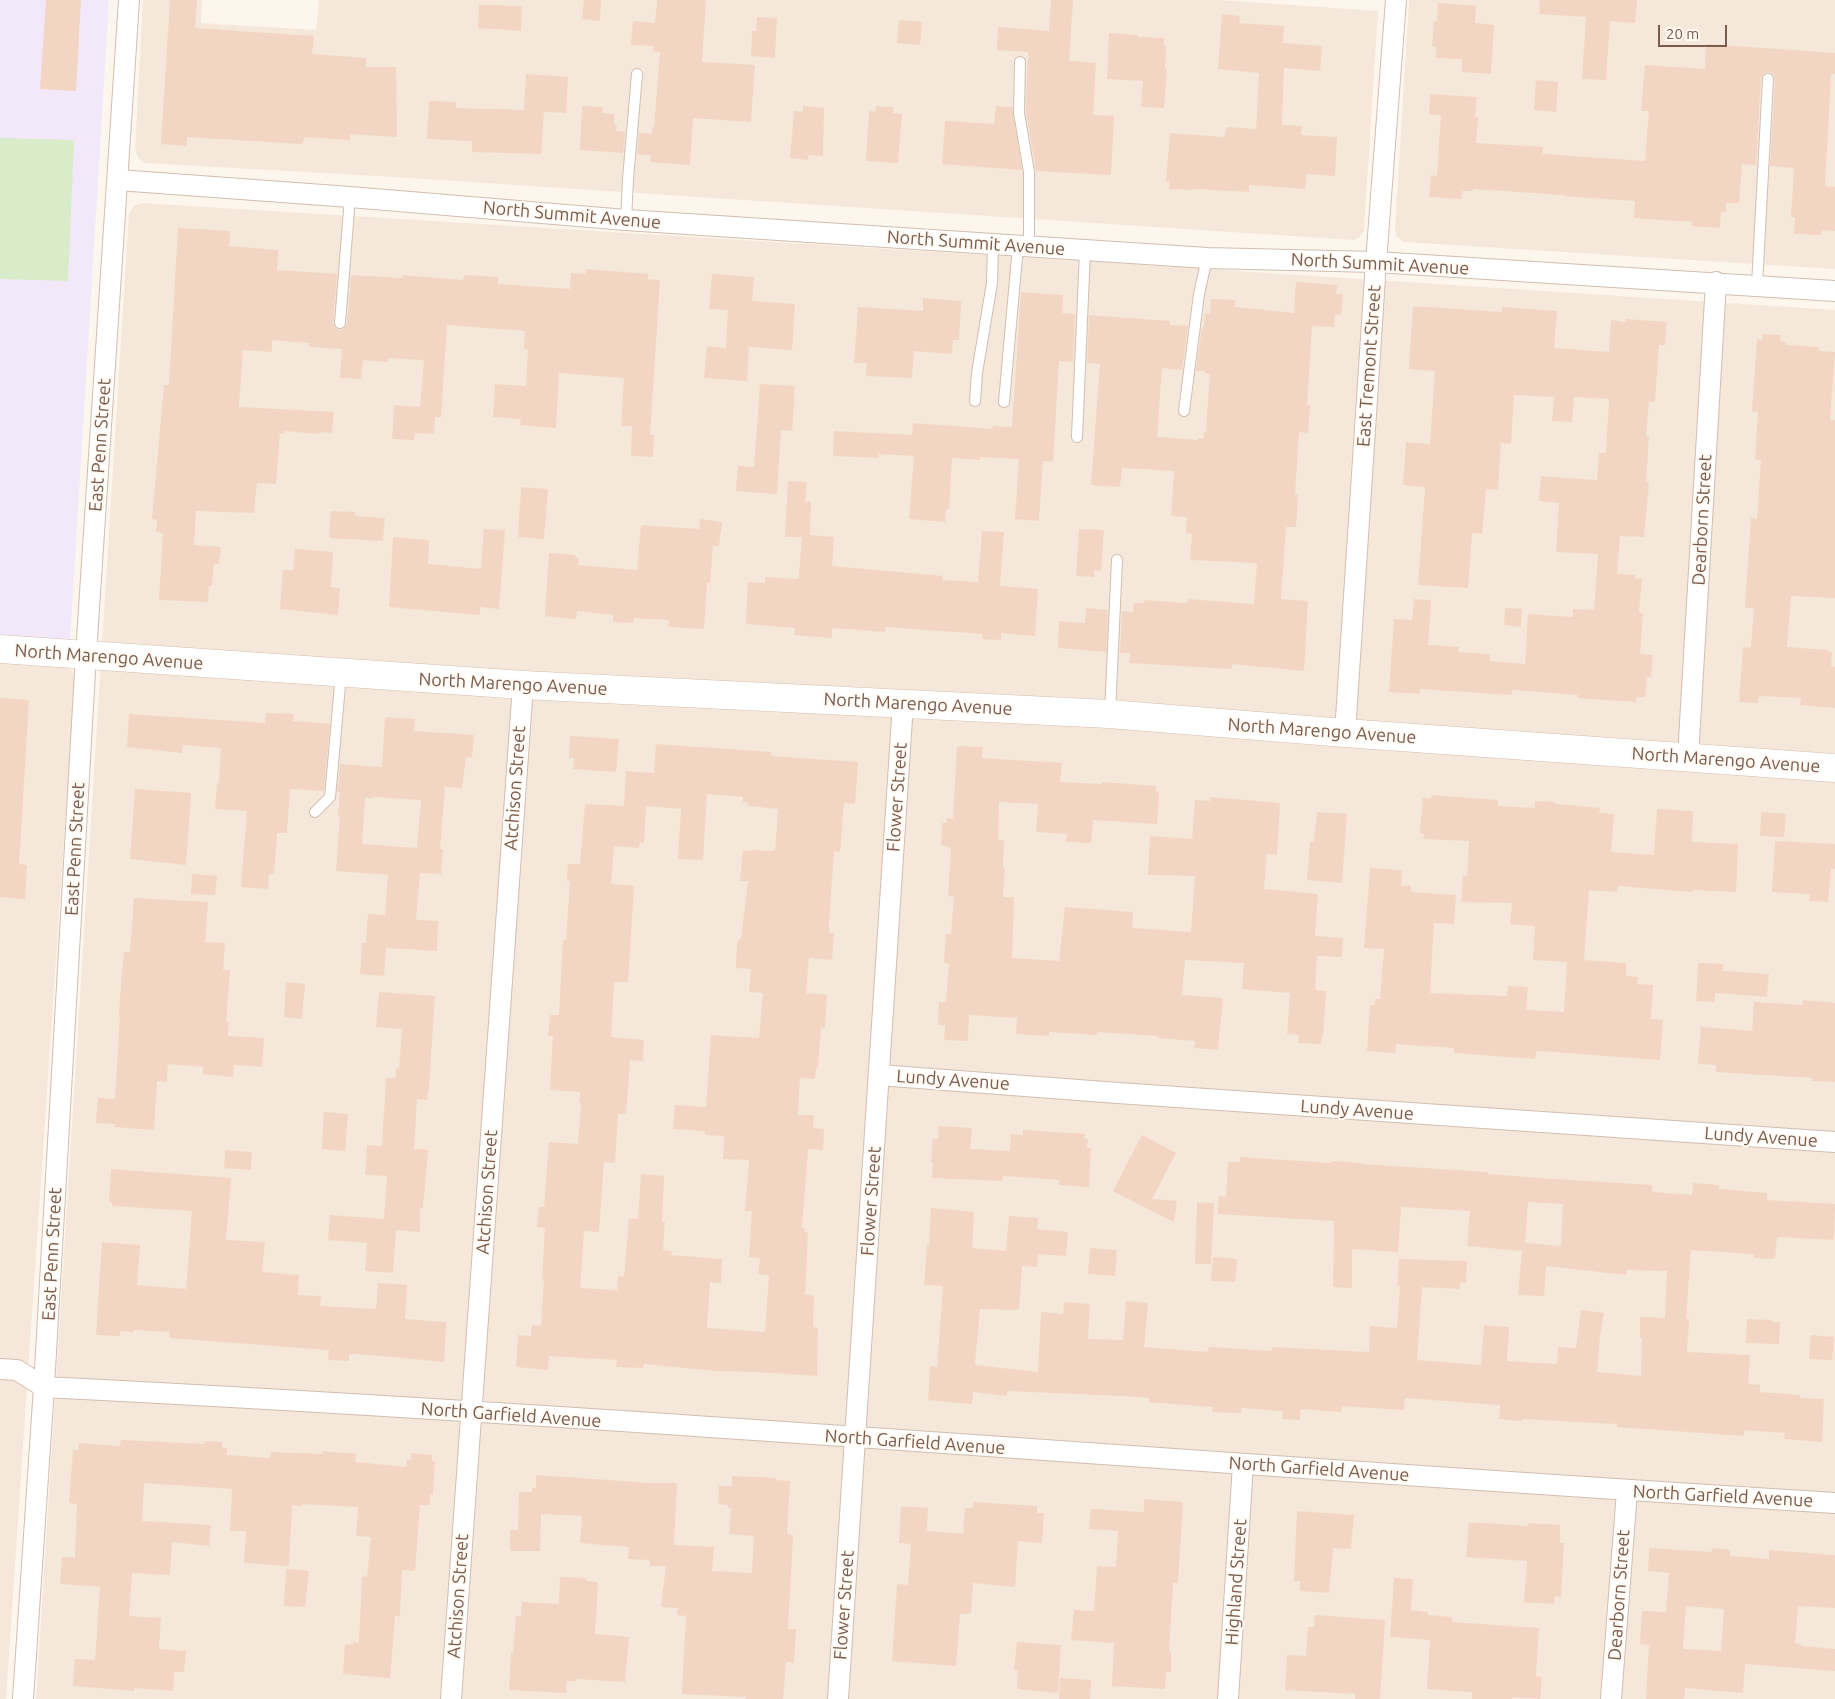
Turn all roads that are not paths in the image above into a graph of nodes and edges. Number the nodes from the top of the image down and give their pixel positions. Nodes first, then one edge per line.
1 (128, 0) edge
2 (1396, 0) edge
3 (1020, 62) dead end
4 (637, 74) dead end
5 (1768, 79) dead end
6 (118, 180) junction
7 (350, 197) junction
8 (626, 220) junction
9 (992, 244) junction
10 (1023, 246) junction
11 (1085, 250) junction
12 (1207, 258) junction
13 (1376, 262) junction
14 (1716, 282) junction
15 (1757, 285) junction
16 (1835, 291) edge
17 (340, 323) dead end
18 (976, 400) dead end
19 (1004, 402) dead end
20 (1184, 411) dead end
21 (1077, 437) dead end
22 (1117, 560) dead end
23 (0, 649) edge
24 (86, 654) junction
25 (341, 673) junction
26 (523, 685) junction
27 (903, 703) junction
28 (1110, 714) junction
29 (1345, 733) junction
30 (1688, 757) junction
31 (1835, 768) edge
32 (315, 812) dead end
33 (879, 1075) junction
34 (1835, 1142) edge
35 (0, 1369) edge
36 (44, 1387) junction
37 (471, 1412) junction
38 (855, 1438) junction
39 (1243, 1464) junction
40 (1627, 1490) junction
41 (1835, 1503) edge
42 (23, 1699) edge
43 (451, 1699) edge
44 (838, 1699) edge
45 (1228, 1699) edge
46 (1611, 1699) edge

1 - 6 street, East Penn Street
2 - 13 street, East Tremont Street
3 - 10 lane
4 - 8 lane
5 - 15 lane
6 - 7 street, North Summit Avenue
6 - 24 street, East Penn Street
7 - 8 street, North Summit Avenue
7 - 17 lane
8 - 9 street, North Summit Avenue
9 - 10 street, North Summit Avenue
9 - 18 lane
10 - 11 street, North Summit Avenue
10 - 19 lane
11 - 12 street, North Summit Avenue
11 - 21 lane
12 - 13 street, North Summit Avenue
12 - 20 lane
13 - 14 street, North Summit Avenue
13 - 29 street, East Tremont Street
14 - 15 street, North Summit Avenue
14 - 30 street, Dearborn Street
15 - 16 street, North Summit Avenue
22 - 28 lane
23 - 24 street, North Marengo Avenue
24 - 25 street, North Marengo Avenue
24 - 36 street, East Penn Street
25 - 26 street, North Marengo Avenue
25 - 32 lane
26 - 27 street, North Marengo Avenue
26 - 37 street, Atchison Street
27 - 28 street, North Marengo Avenue
27 - 33 street, Flower Street
28 - 29 street, North Marengo Avenue
29 - 30 street, North Marengo Avenue
30 - 31 street, North Marengo Avenue
33 - 34 street, Lundy Avenue
33 - 38 street, Flower Street
35 - 36 street, North Garfield Avenue
36 - 37 street, North Garfield Avenue
36 - 42 street, East Penn Street
37 - 38 street, North Garfield Avenue
37 - 43 street, Atchison Street
38 - 39 street, North Garfield Avenue
38 - 44 street, Flower Street
39 - 40 street, North Garfield Avenue
39 - 45 street, Highland Street
40 - 41 street, North Garfield Avenue
40 - 46 street, Dearborn Street

